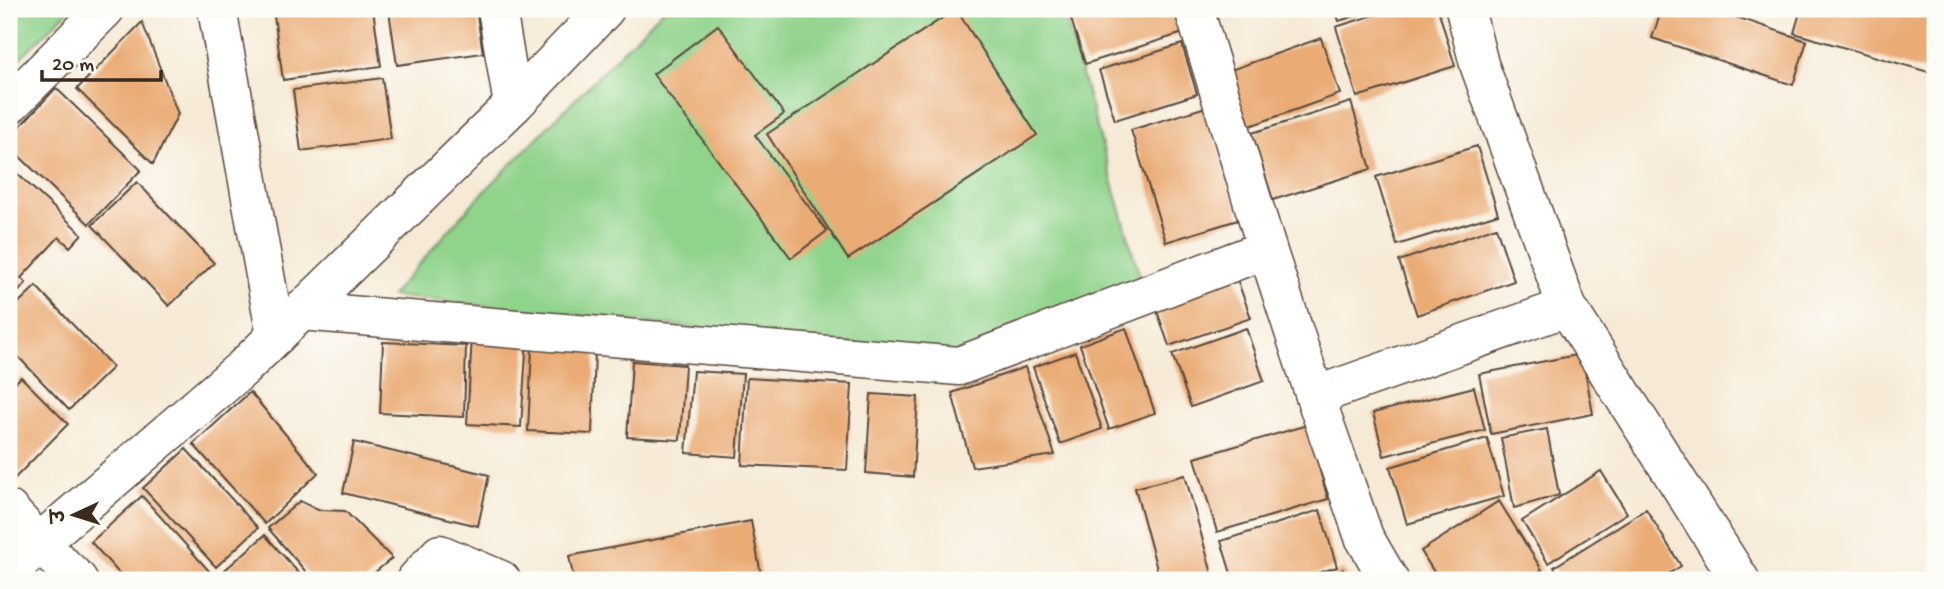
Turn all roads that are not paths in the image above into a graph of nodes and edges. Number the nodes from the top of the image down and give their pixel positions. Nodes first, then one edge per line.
1 (105, 9) edge
2 (218, 9) edge
3 (497, 9) edge
4 (605, 9) edge
5 (1194, 9) edge
6 (1465, 9) edge
7 (9, 105) edge
8 (513, 105) junction
9 (1267, 249) junction
10 (1567, 307) junction
11 (289, 323) junction
12 (1315, 396) junction
13 (9, 510) edge
14 (39, 543) junction
15 (9, 573) edge
16 (78, 580) edge
17 (416, 580) edge
18 (501, 580) edge
19 (1389, 580) edge
20 (1740, 580) edge

1 - 7 street
2 - 11 street
3 - 8 street
4 - 8 street
5 - 9 street
6 - 10 street
8 - 11 street
9 - 11 street
9 - 12 street
10 - 12 street
10 - 20 street
11 - 14 street
12 - 19 street
13 - 14 street
14 - 15 street
14 - 16 street
17 - 18 street

